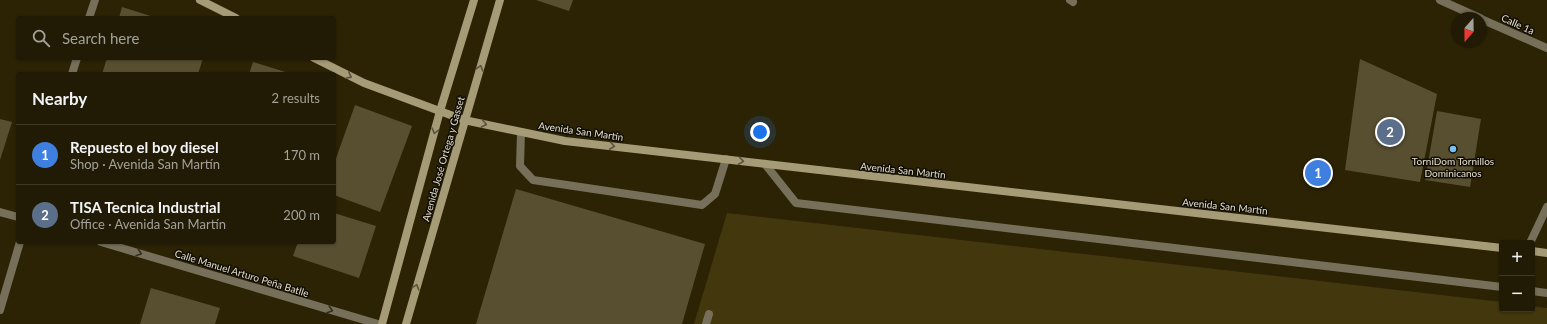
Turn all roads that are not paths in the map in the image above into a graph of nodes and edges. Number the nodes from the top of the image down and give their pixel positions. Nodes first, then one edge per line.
1 (94, 0) edge
2 (200, 0) edge
3 (474, 0) edge
4 (500, 0) edge
5 (1440, 0) edge
6 (1467, 12) edge
7 (90, 16) edge
8 (232, 16) edge
9 (1487, 21) edge
10 (1547, 48) edge
11 (76, 60) edge
12 (318, 60) edge
13 (73, 72) edge
14 (440, 111) junction
15 (464, 120) junction
16 (521, 132) junction
17 (726, 159) junction
18 (765, 164) junction
19 (1547, 207) edge
20 (0, 212) edge
21 (16, 216) edge
22 (1531, 240) edge
23 (19, 244) edge
24 (108, 244) edge
25 (1499, 248) edge
26 (1535, 251) edge
27 (1547, 253) edge
28 (1499, 287) edge
29 (1535, 291) edge
30 (1547, 293) edge
31 (0, 310) edge
32 (709, 314) dead end
33 (378, 324) edge
34 (382, 324) edge
35 (406, 324) edge
36 (706, 324) edge

1 - 7 street
2 - 8 main road
3 - 14 main road, Avenida José Ortega y Gasset
15 -> 4 main road, Avenida José Ortega y Gasset
5 - 6 street, Calle 1a
9 - 10 street, Calle 1a
11 - 13 street
12 -> 14 main road, Avenida San Martín
14 - 15 main road, Avenida San Martín
14 -> 34 main road, Avenida José Ortega y Gasset
15 -> 16 main road, Avenida San Martín
35 -> 15 main road, Avenida José Ortega y Gasset
16 -> 17 main road, Avenida San Martín
16 - 17 street
17 -> 18 main road, Avenida San Martín
18 - 25 main road, Avenida San Martín
18 - 28 street
19 - 22 street
20 - 21 street
23 - 31 street
24 -> 33 street, Calle Manuel Arturo Peña Batlle
26 - 27 main road
29 - 30 street
32 - 36 street

